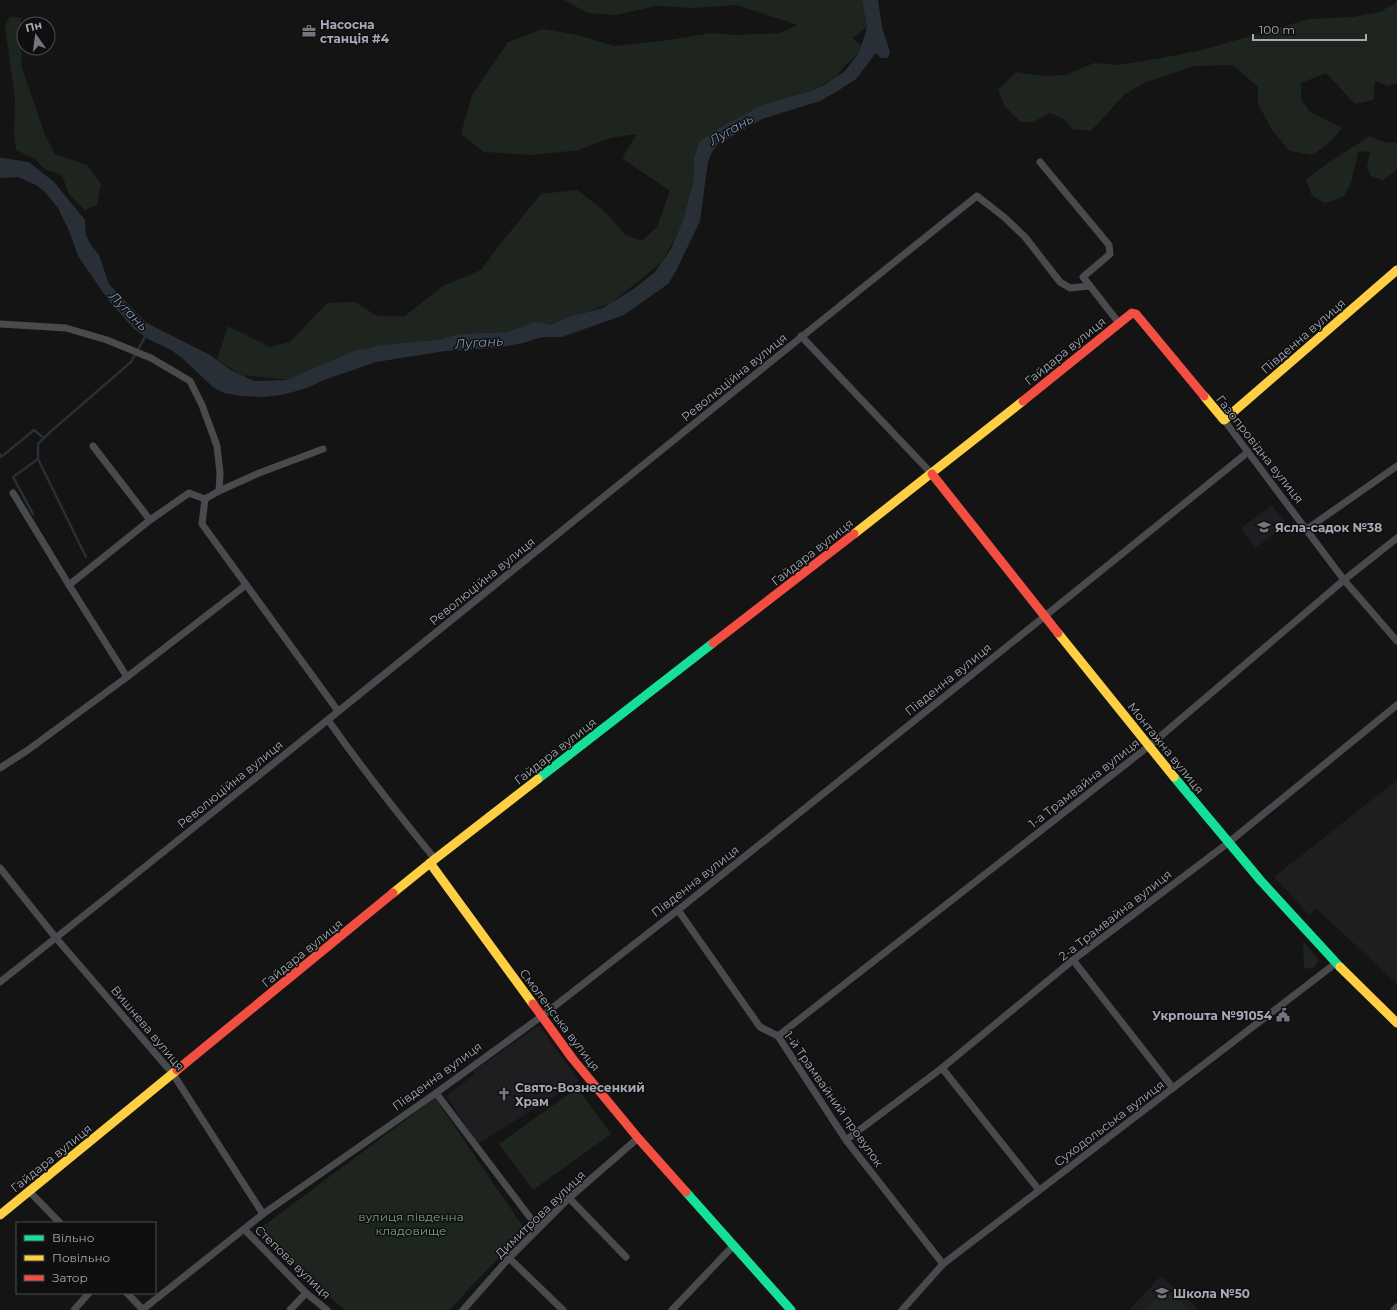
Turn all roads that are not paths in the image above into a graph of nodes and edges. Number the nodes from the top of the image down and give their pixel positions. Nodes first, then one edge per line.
1 (1040, 162) dead end
2 (1397, 270) edge
3 (1090, 286) junction
4 (1132, 313) joint
5 (1119, 322) junction
6 (0, 324) edge
7 (801, 336) junction
8 (1224, 420) junction
9 (93, 446) dead end
10 (323, 449) dead end
11 (1248, 452) junction
12 (1397, 466) edge
13 (932, 474) junction
14 (219, 491) junction
15 (13, 493) dead end
16 (205, 499) junction
17 (150, 520) junction
18 (1308, 529) junction
19 (1397, 538) edge
20 (1344, 580) junction
21 (69, 585) junction
22 (246, 585) junction
23 (1045, 616) junction
24 (1397, 641) edge
25 (127, 677) junction
26 (1397, 705) edge
27 (338, 711) junction
28 (328, 720) junction
29 (1149, 746) junction
30 (0, 768) edge
31 (1228, 842) junction
32 (433, 861) junction
33 (0, 868) edge
34 (678, 910) junction
35 (56, 938) junction
36 (1073, 960) junction
37 (1336, 963) junction
38 (0, 982) edge
39 (542, 1016) junction
40 (1397, 1023) edge
41 (778, 1036) junction
42 (942, 1068) junction
43 (174, 1074) junction
44 (1173, 1088) junction
45 (436, 1093) junction
46 (638, 1138) junction
47 (846, 1140) junction
48 (1039, 1190) junction
49 (29, 1191) junction
50 (569, 1198) junction
51 (263, 1214) junction
52 (0, 1216) edge
53 (59, 1222) edge
54 (538, 1228) junction
55 (244, 1229) junction
56 (734, 1244) junction
57 (626, 1257) dead end
58 (509, 1258) junction
59 (943, 1264) junction
60 (306, 1293) junction
61 (88, 1294) edge
62 (128, 1294) edge
63 (1397, 1307) edge
64 (74, 1310) edge
65 (143, 1310) edge
66 (290, 1310) edge
67 (327, 1310) edge
68 (463, 1310) edge
69 (563, 1310) edge
70 (672, 1310) edge
71 (791, 1310) edge
72 (902, 1310) edge
73 (1394, 1310) edge

1 - 3 street
2 - 8 street, Південна вулиця
3 - 5 street
3 - 7 street, Революційна вулиця
4 - 5 street, Гайдара вулиця
4 - 8 street, Газопровідна вулиця
5 - 13 street, Гайдара вулиця
6 - 14 street
7 - 13 street
7 - 27 street, Революційна вулиця
8 - 11 street, Газопровідна вулиця
9 - 17 street
10 - 14 street
11 - 18 street, Газопровідна вулиця
11 - 23 street, Південна вулиця
12 - 18 street
13 - 23 street, Монтажна вулиця
13 - 32 street, Гайдара вулиця
14 - 16 street
15 - 21 street
16 - 17 street
16 - 22 street
17 - 21 street
18 - 20 street, Газопровідна вулиця
19 - 20 street, 1-а Трамвайна вулиця
20 - 24 street, Газопровідна вулиця
20 - 29 street, 1-а Трамвайна вулиця
21 - 25 street
22 - 25 street
22 - 27 street
23 - 29 street, Монтажна вулиця
23 - 34 street, Південна вулиця
25 - 30 street
26 - 31 street, 2-а Трамвайна вулиця
27 - 28 street, Революційна вулиця
28 - 32 street
28 - 35 street, Революційна вулиця
29 - 31 street, Монтажна вулиця
29 - 41 street, 1-а Трамвайна вулиця
31 - 36 street, 2-а Трамвайна вулиця
31 - 37 street, Монтажна вулиця
32 - 39 street, Смоленська вулиця
32 - 43 street, Гайдара вулиця
33 - 35 street, Вишнева вулиця
34 - 39 street, Південна вулиця
34 - 41 street, 1-й Трамвайний провулок
35 - 38 street, Революційна вулиця
35 - 43 street, Вишнева вулиця
36 - 42 street, 2-а Трамвайна вулиця
36 - 44 street
37 - 40 street, Монтажна вулиця
37 - 44 street, Суходольська вулиця
39 - 45 street, Південна вулиця
39 - 46 street, Смоленська вулиця
41 - 47 street, 1-й Трамвайний провулок
42 - 47 street, 2-а Трамвайна вулиця
42 - 48 street
43 - 49 street, Гайдара вулиця
43 - 51 street, Вишнева вулиця
44 - 48 street, Суходольська вулиця
45 - 51 street, Південна вулиця
45 - 54 street
46 - 50 street, Димитрова вулиця
46 - 56 street, Смоленська вулиця
47 - 59 street, 1-й Трамвайний провулок
48 - 59 street, Суходольська вулиця
49 - 52 street, Гайдара вулиця
49 - 53 street
50 - 54 street, Димитрова вулиця
50 - 57 street
51 - 55 street, Південна вулиця
54 - 58 street, Димитрова вулиця
55 - 60 street, Степова вулиця
55 - 65 street, Південна вулиця
56 - 70 street
56 - 71 street, Смоленська вулиця
58 - 68 street, Димитрова вулиця
58 - 69 street
59 - 72 street, Суходольська вулиця
60 - 66 street
60 - 67 street, Степова вулиця
61 - 64 street
62 - 65 street
63 - 73 street

